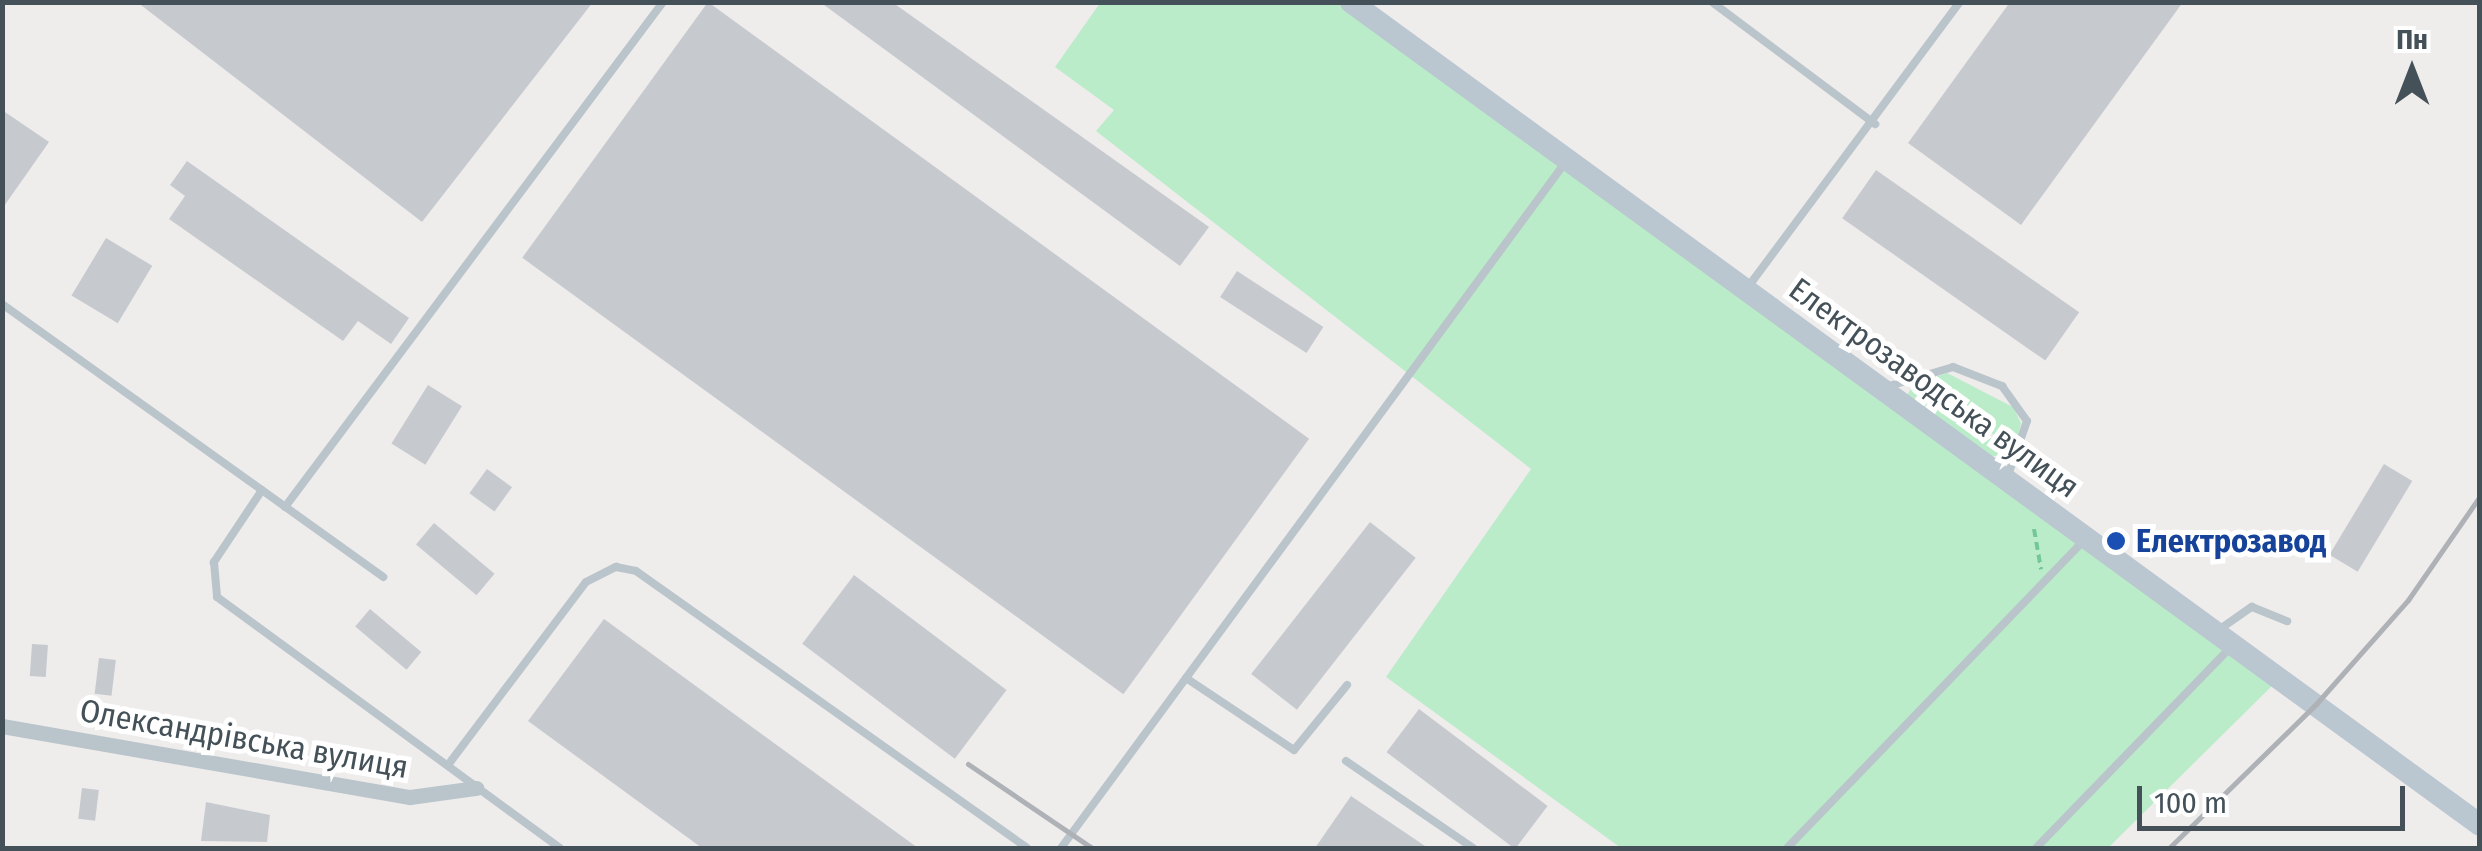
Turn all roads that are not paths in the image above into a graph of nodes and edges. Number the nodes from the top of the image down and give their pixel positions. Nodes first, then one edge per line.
1 (662, 2) edge
2 (1351, 2) edge
3 (1712, 2) edge
4 (1960, 2) edge
5 (1876, 124) junction
6 (1566, 160) junction
7 (1746, 291) junction
8 (2, 304) edge
9 (1874, 384) junction
10 (2006, 480) junction
11 (262, 490) junction
12 (285, 507) junction
13 (2086, 538) junction
14 (383, 578) dead end
15 (2287, 621) dead end
16 (2225, 638) junction
17 (1186, 678) junction
18 (1348, 685) dead end
19 (2, 726) edge
20 (1346, 761) dead end
21 (448, 765) junction
22 (476, 788) junction
23 (2480, 825) edge
24 (560, 848) edge
25 (1026, 848) edge
26 (1061, 848) edge
27 (1473, 848) edge
28 (1787, 848) edge
29 (2036, 848) edge

1 - 12 lane
2 - 6 main road, Електрозаводська вулиця
3 - 5 lane
4 - 5 lane
5 - 7 lane
6 - 7 main road, Електрозаводська вулиця
6 - 17 lane
7 - 9 main road, Електрозаводська вулиця
8 - 11 lane
9 - 10 main road, Електрозаводська вулиця
9 - 10 lane
10 - 13 main road, Електрозаводська вулиця
11 - 12 lane
11 - 21 lane
12 - 14 lane
13 - 16 main road, Електрозаводська вулиця
13 - 28 lane
15 - 16 lane
16 - 23 main road, Електрозаводська вулиця
16 - 29 lane
17 - 18 lane
17 - 26 lane
19 - 22 street, Олександрівська вулиця
20 - 27 lane
21 - 22 lane
21 - 25 lane
22 - 24 lane

